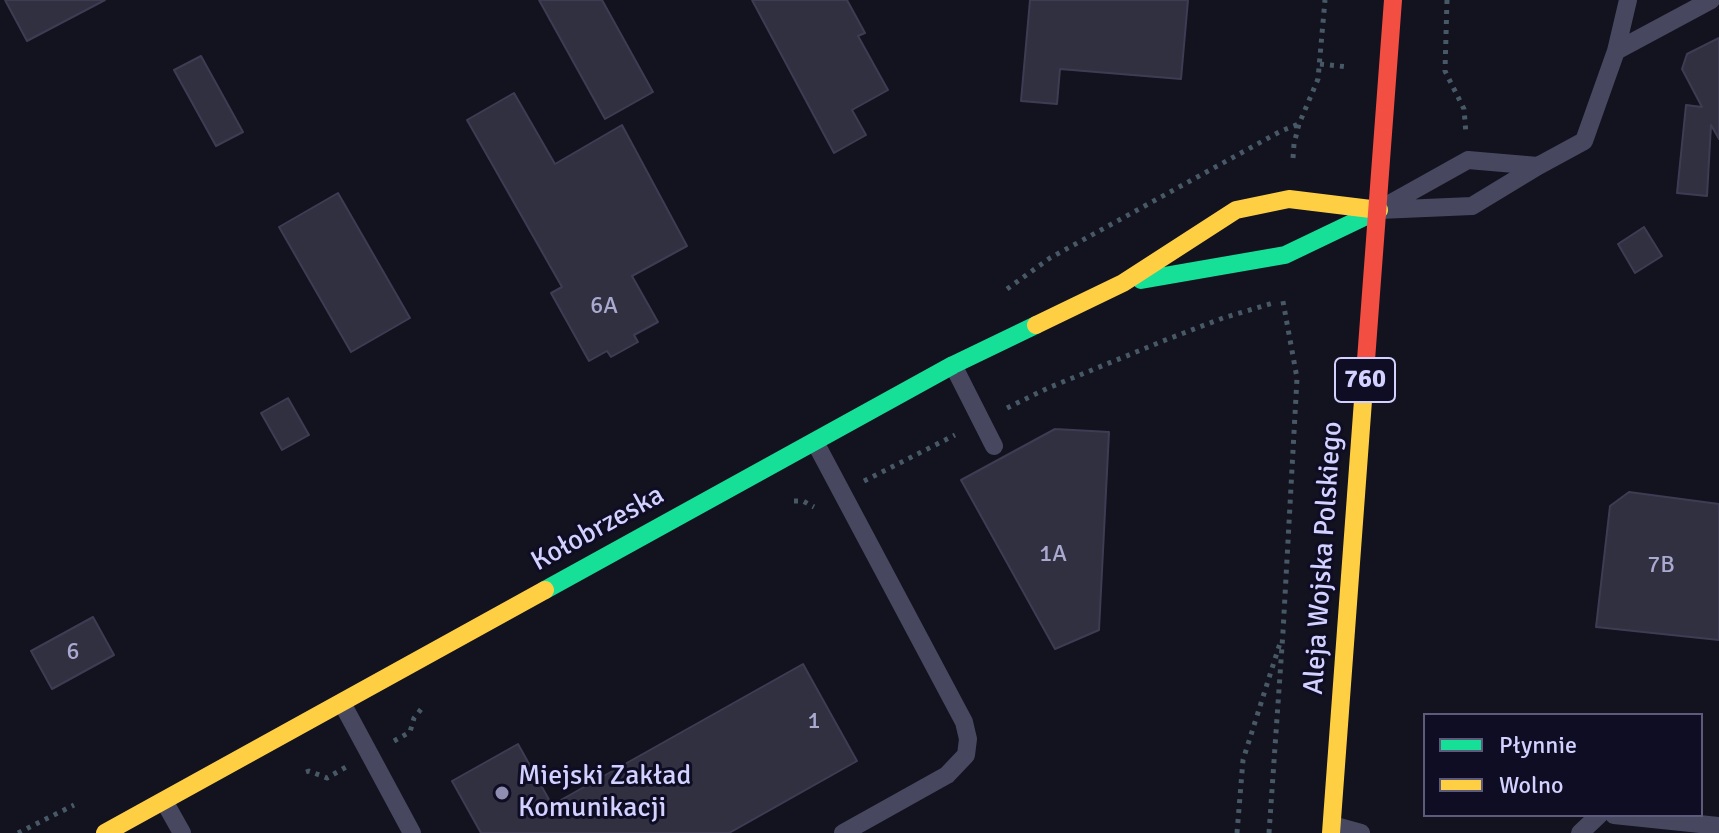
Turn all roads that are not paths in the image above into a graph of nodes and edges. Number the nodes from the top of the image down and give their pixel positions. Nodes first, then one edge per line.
1 (1393, 0) edge
2 (1628, 0) edge
3 (1711, 0) edge
4 (1616, 51) junction
5 (1538, 166) junction
6 (1379, 210) junction
7 (1123, 283) junction
8 (953, 365) junction
9 (815, 441) junction
10 (994, 446) dead end
11 (342, 703) junction
12 (164, 801) junction
13 (1597, 817) edge
14 (1633, 817) edge
15 (1719, 826) edge
16 (1332, 829) edge
17 (105, 833) edge
18 (182, 833) edge
19 (412, 833) edge
20 (843, 833) edge
21 (1361, 833) edge
22 (1580, 833) edge

1 - 6 street, Aleja Wojska Polskiego / 760
2 - 4 lane
3 - 4 lane
4 - 5 lane
5 - 6 lane
5 - 6 lane
6 - 7 street, Kołobrzeska
6 - 7 street, Kołobrzeska
6 - 16 street, Aleja Wojska Polskiego / 760
7 - 8 street, Kołobrzeska
8 - 9 street, Kołobrzeska
8 - 10 lane
9 - 11 street, Kołobrzeska
9 - 20 lane
11 - 12 street, Kołobrzeska
11 - 19 lane
12 - 17 street, Kołobrzeska
12 - 18 lane
13 - 22 lane
14 - 15 lane
16 - 21 lane

